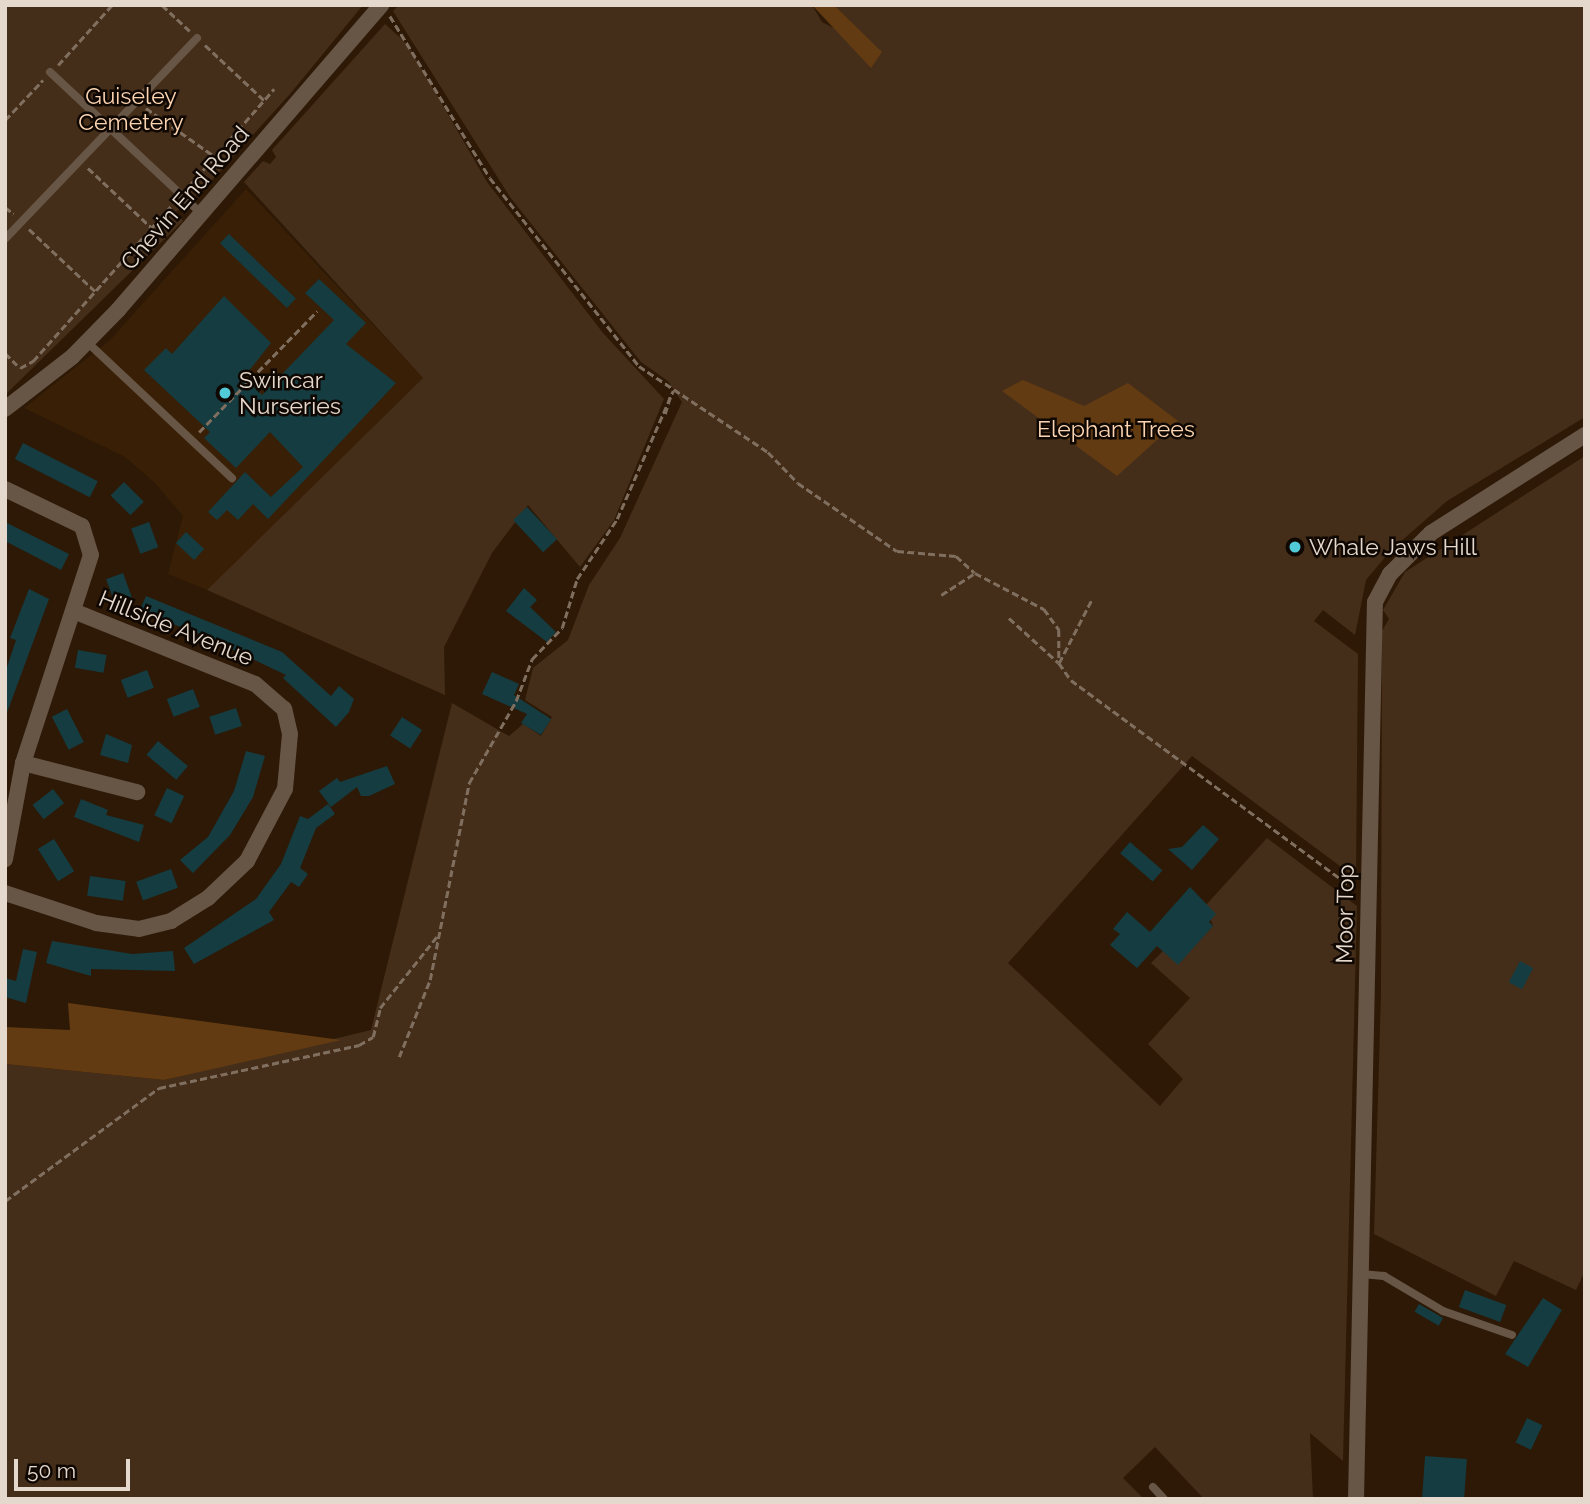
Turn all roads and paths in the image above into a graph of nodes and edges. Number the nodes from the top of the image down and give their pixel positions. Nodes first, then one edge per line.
1 (162, 5) edge
2 (381, 5) edge
3 (197, 38) junction
4 (50, 72) dead end
5 (274, 89) dead end
6 (135, 99) junction
7 (264, 100) dead end
8 (109, 128) junction
9 (214, 157) junction
10 (79, 159) junction
11 (181, 195) junction
12 (5, 206) edge
13 (202, 214) junction
14 (22, 222) junction
15 (152, 228) junction
16 (5, 239) edge
17 (95, 291) junction
18 (317, 311) dead end
19 (87, 342) junction
20 (5, 353) edge
21 (673, 391) junction
22 (7, 408) edge
23 (1585, 435) edge
24 (191, 440) junction
25 (232, 478) dead end
26 (5, 489) edge
27 (975, 573) junction
28 (941, 595) dead end
29 (1091, 601) dead end
30 (73, 611) junction
31 (1009, 618) dead end
32 (1059, 663) junction
33 (23, 763) junction
34 (137, 792) dead end
35 (5, 859) edge
36 (5, 893) edge
37 (1368, 900) junction
38 (440, 933) junction
39 (399, 1057) dead end
40 (5, 1201) edge
41 (1360, 1274) junction
42 (1512, 1335) dead end
43 (1153, 1487) dead end
44 (1164, 1499) edge
45 (1356, 1499) edge

1 - 3 path
2 - 13 street, Chevin End Road
2 - 21 path
3 - 6 lane
3 - 7 path
4 - 8 lane
5 - 9 path
6 - 8 lane
6 - 9 path
8 - 10 lane
8 - 11 lane
9 - 11 path
10 - 14 lane
10 - 15 path
11 - 13 lane
11 - 15 path
12 - 14 path
13 - 19 street, Chevin End Road
14 - 16 lane
14 - 17 path
15 - 17 path
17 - 20 path
18 - 24 path
19 - 22 street, Chevin End Road
19 - 24 lane
21 - 27 path
21 - 38 path
23 - 37 street, Moor Top
24 - 25 lane
26 - 30 street
27 - 28 path
27 - 32 path
29 - 32 path
30 - 33 street
30 - 36 street, Hillside Avenue
31 - 32 path
32 - 37 path
33 - 34 street
33 - 35 street
37 - 41 street, Moor Top
38 - 39 path
38 - 40 path
41 - 42 lane
41 - 45 street, Moor Top
43 - 44 lane

